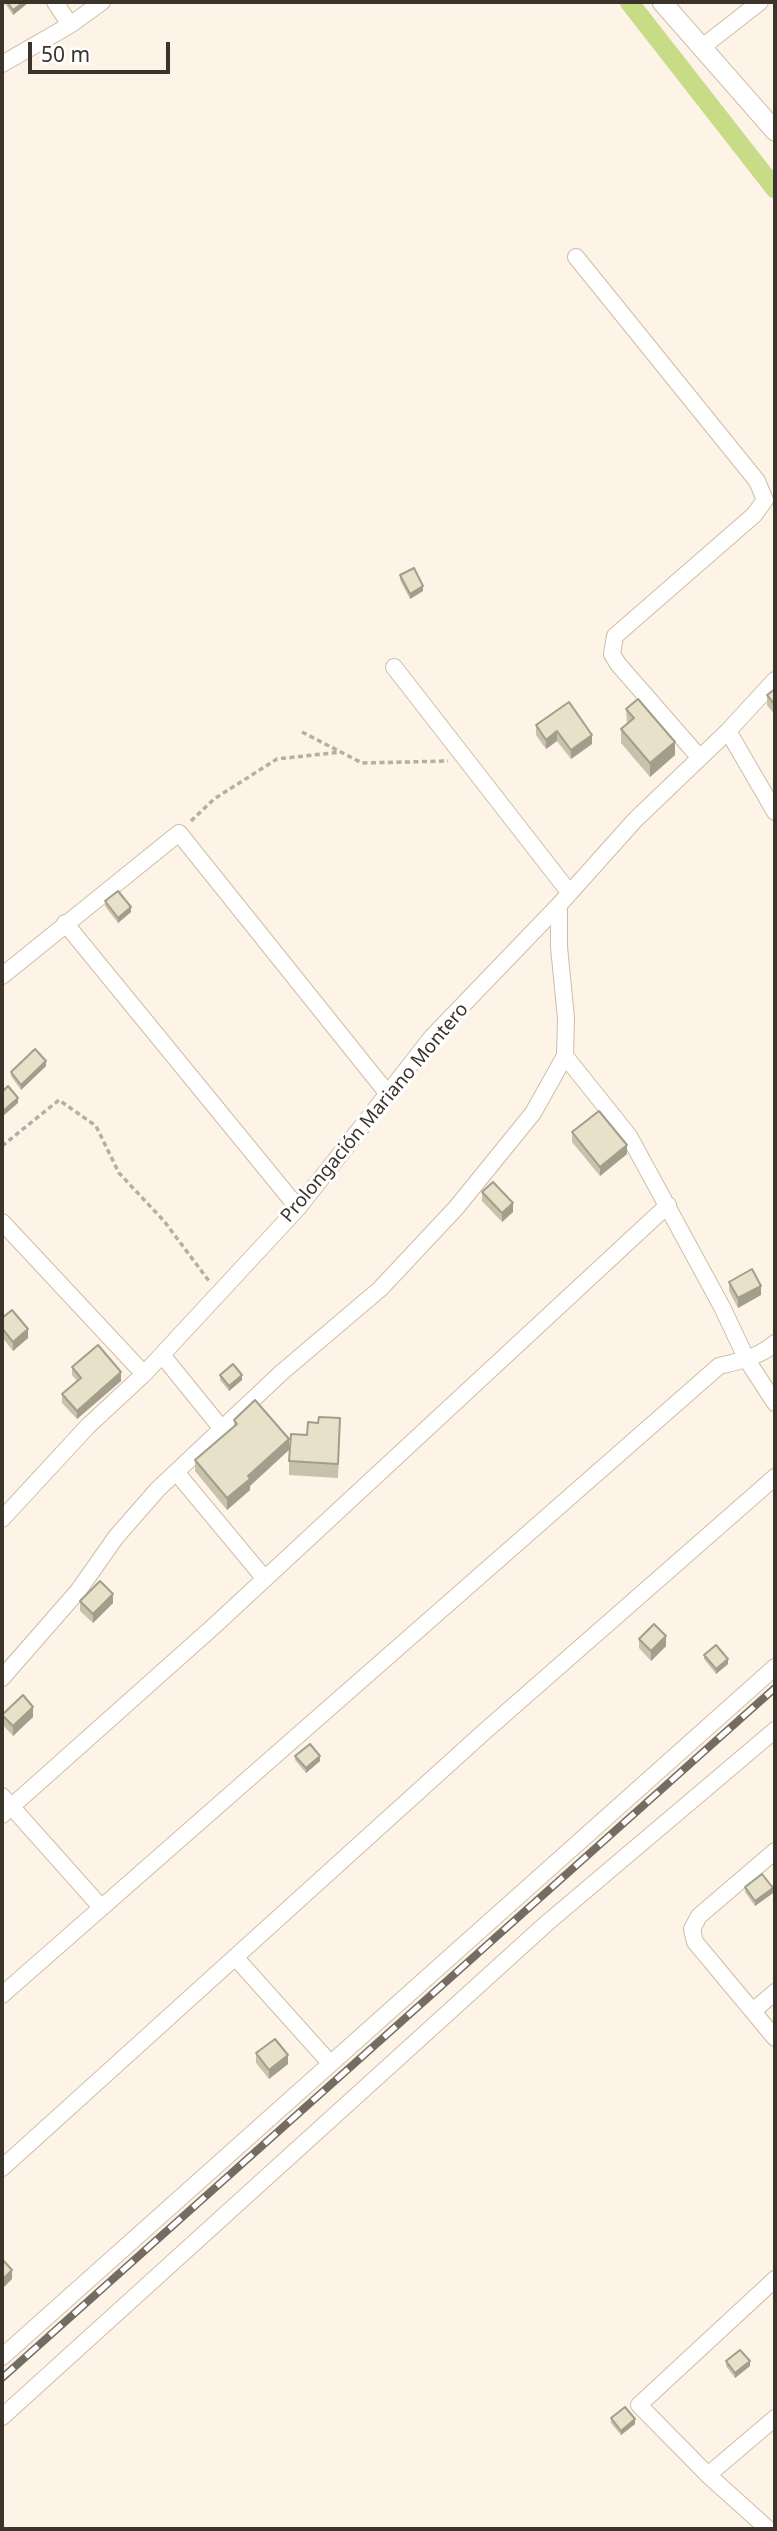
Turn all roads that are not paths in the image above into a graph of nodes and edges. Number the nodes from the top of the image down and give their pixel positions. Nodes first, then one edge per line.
1 (55, 2) edge
2 (103, 2) edge
3 (662, 2) edge
4 (760, 2) edge
5 (70, 24) junction
6 (701, 48) junction
7 (4, 59) edge
8 (775, 131) edge
9 (576, 257) dead end
10 (394, 667) dead end
11 (775, 680) edge
12 (728, 731) junction
13 (700, 758) junction
14 (775, 812) edge
15 (564, 898) junction
16 (65, 923) junction
17 (2, 976) edge
18 (565, 1056) junction
19 (388, 1094) junction
20 (668, 1205) junction
21 (298, 1208) junction
22 (2, 1222) edge
23 (775, 1343) edge
24 (162, 1355) junction
25 (747, 1360) junction
26 (144, 1374) junction
27 (775, 1404) edge
28 (222, 1429) junction
29 (176, 1472) junction
30 (775, 1477) edge
31 (2, 1519) edge
32 (265, 1579) junction
33 (775, 1667) edge
34 (2, 1678) edge
35 (775, 1730) edge
36 (5, 1806) edge
37 (775, 1851) edge
38 (100, 1906) junction
39 (235, 1957) junction
40 (775, 1992) edge
41 (2, 1995) edge
42 (753, 2011) junction
43 (775, 2038) edge
44 (330, 2063) junction
45 (2, 2168) edge
46 (775, 2279) edge
47 (2, 2357) edge
48 (2, 2417) edge
49 (775, 2418) edge
50 (708, 2475) junction
51 (768, 2529) edge

1 - 5 street
2 - 5 street
3 - 6 street
4 - 6 street
5 - 7 street
6 - 8 street
9 - 13 street
10 - 15 street
11 - 12 street, Prolongación Mariano Montero
12 - 13 street, Prolongación Mariano Montero
12 - 14 street
13 - 15 street, Prolongación Mariano Montero
15 - 18 street
15 - 19 street, Prolongación Mariano Montero
16 - 17 street
16 - 19 street
16 - 21 street
18 - 20 street
18 - 28 street
19 - 21 street, Prolongación Mariano Montero
20 - 25 street
20 - 32 street
21 - 24 street, Prolongación Mariano Montero
22 - 26 street
23 - 25 street
24 - 26 street, Prolongación Mariano Montero
24 - 28 street
25 - 27 street
25 - 38 street
26 - 31 street, Prolongación Mariano Montero
28 - 29 street
29 - 32 street
29 - 34 street
30 - 39 street
32 - 36 street
33 - 44 street
35 - 48 street
36 - 38 street
37 - 42 street
38 - 41 street
39 - 44 street
39 - 45 street
40 - 42 street
42 - 43 street
44 - 47 street
46 - 50 street
49 - 50 street
50 - 51 street

